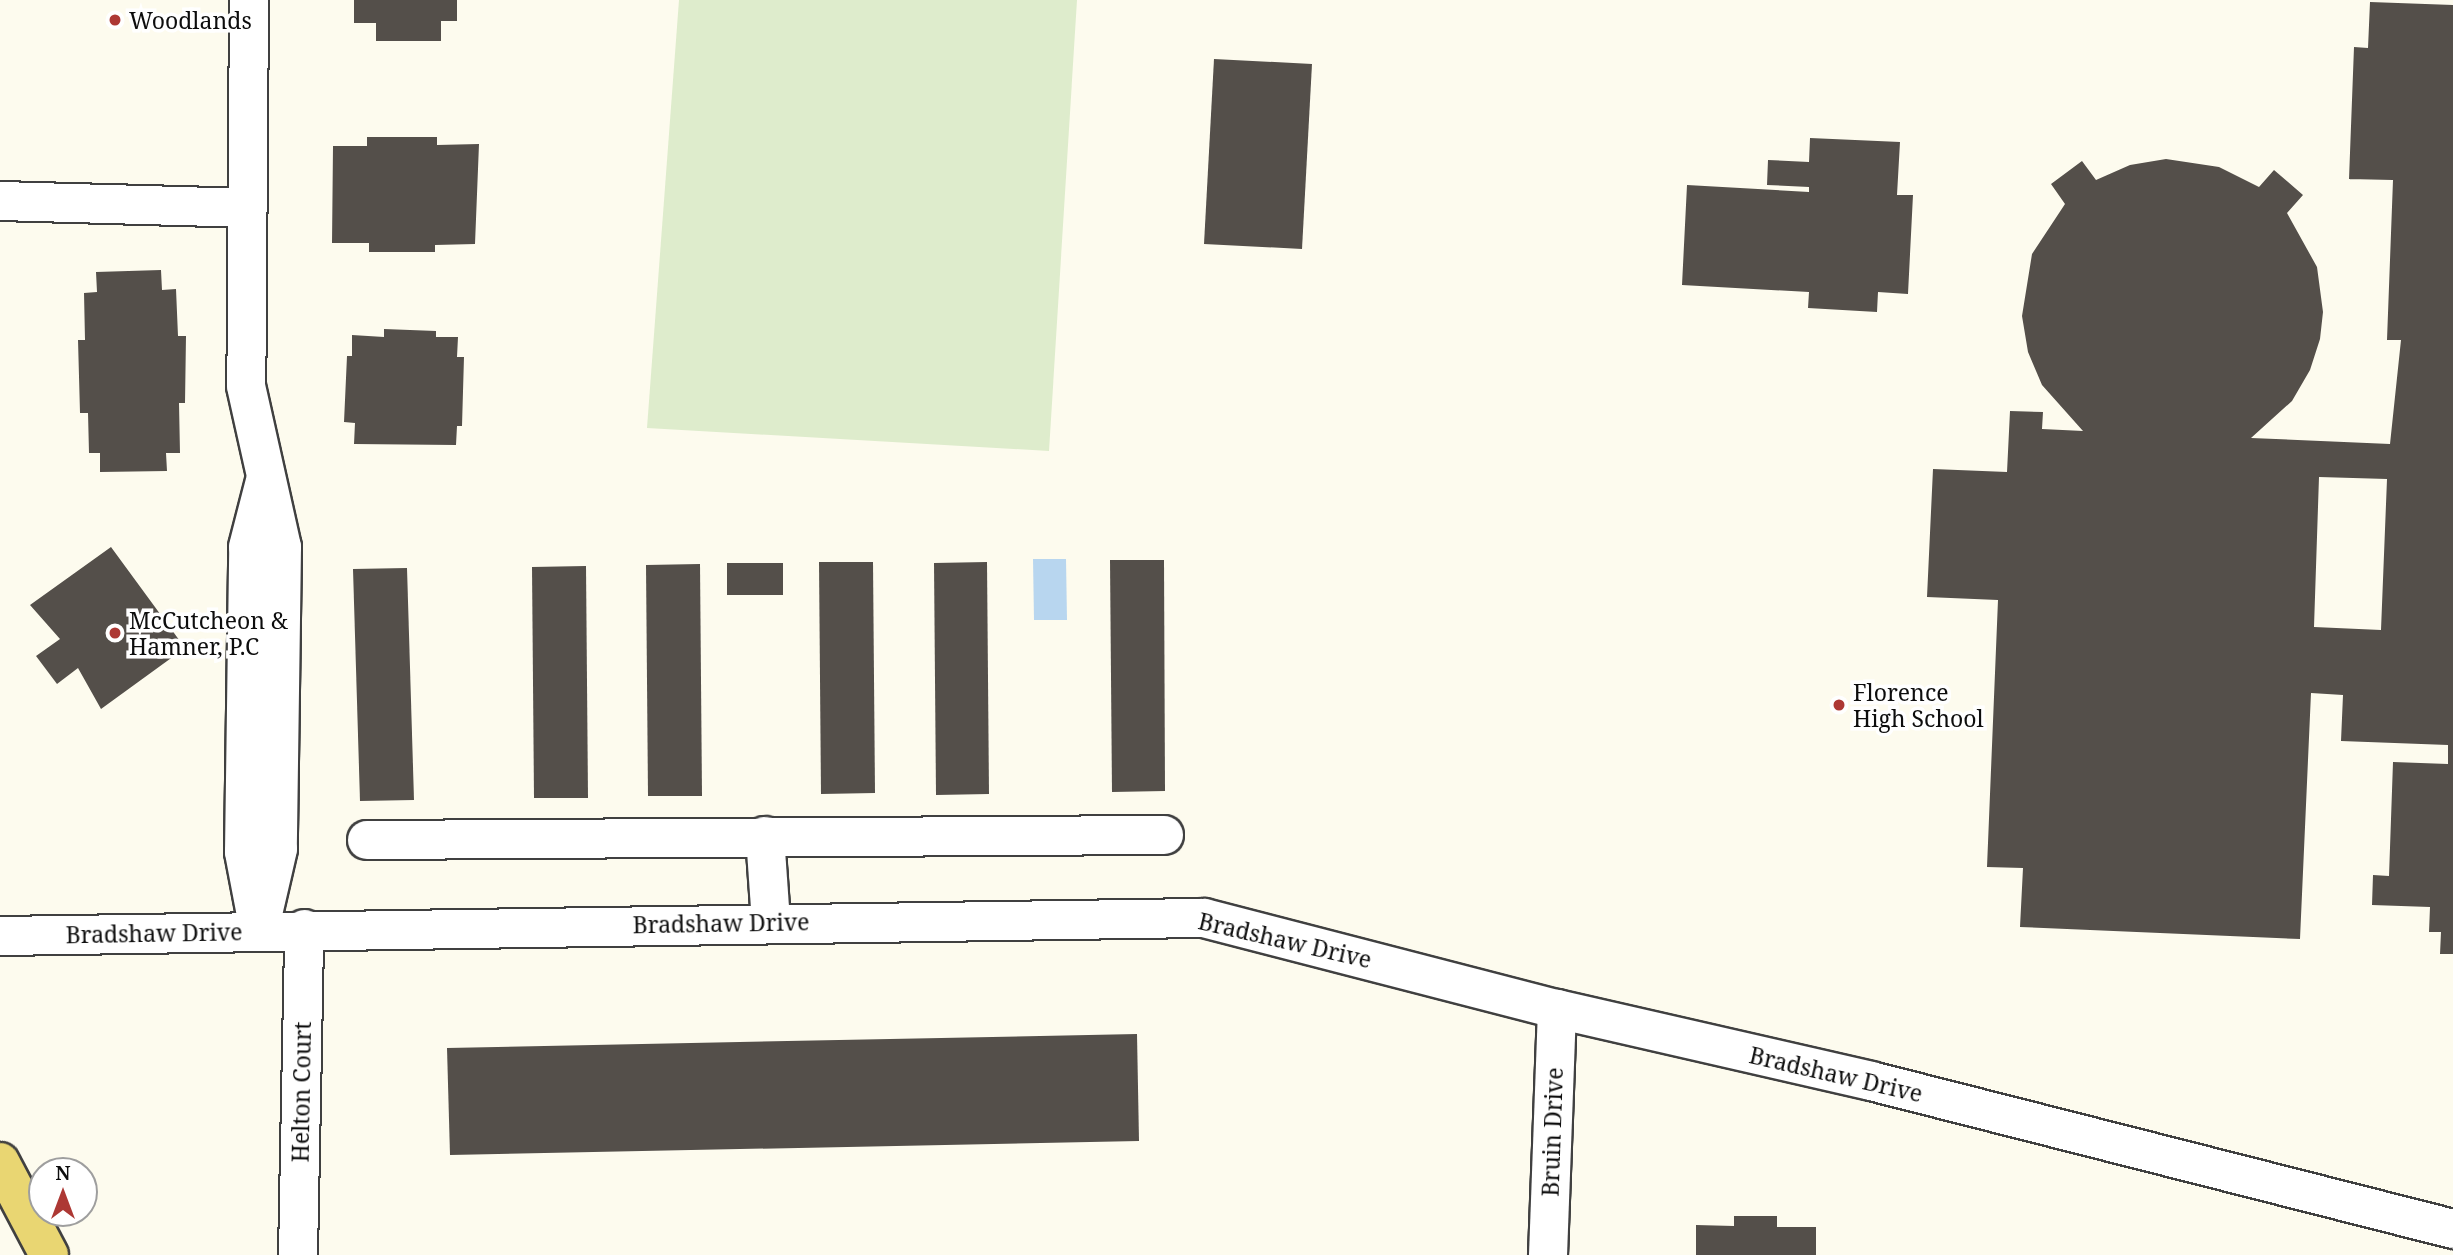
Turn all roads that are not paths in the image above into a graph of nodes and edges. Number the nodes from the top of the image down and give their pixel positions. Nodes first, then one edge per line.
1 (249, 0) edge
2 (0, 201) edge
3 (245, 208) junction
4 (1164, 835) dead end
5 (765, 836) junction
6 (367, 840) dead end
7 (771, 922) junction
8 (304, 929) junction
9 (260, 931) junction
10 (0, 936) edge
11 (1557, 1009) junction
12 (0, 1163) edge
13 (2453, 1229) edge
14 (50, 1255) edge
15 (298, 1255) edge
16 (1548, 1255) edge

1 - 3 street
2 - 3 street
3 - 9 street
4 - 5 street
5 - 6 street
5 - 7 street
7 - 8 street, Bradshaw Drive
7 - 11 street, Bradshaw Drive
8 - 9 street, Bradshaw Drive
8 - 15 street, Helton Court
9 - 10 street, Bradshaw Drive
11 - 13 street, Bradshaw Drive
11 - 16 street, Bruin Drive
12 - 14 main road

